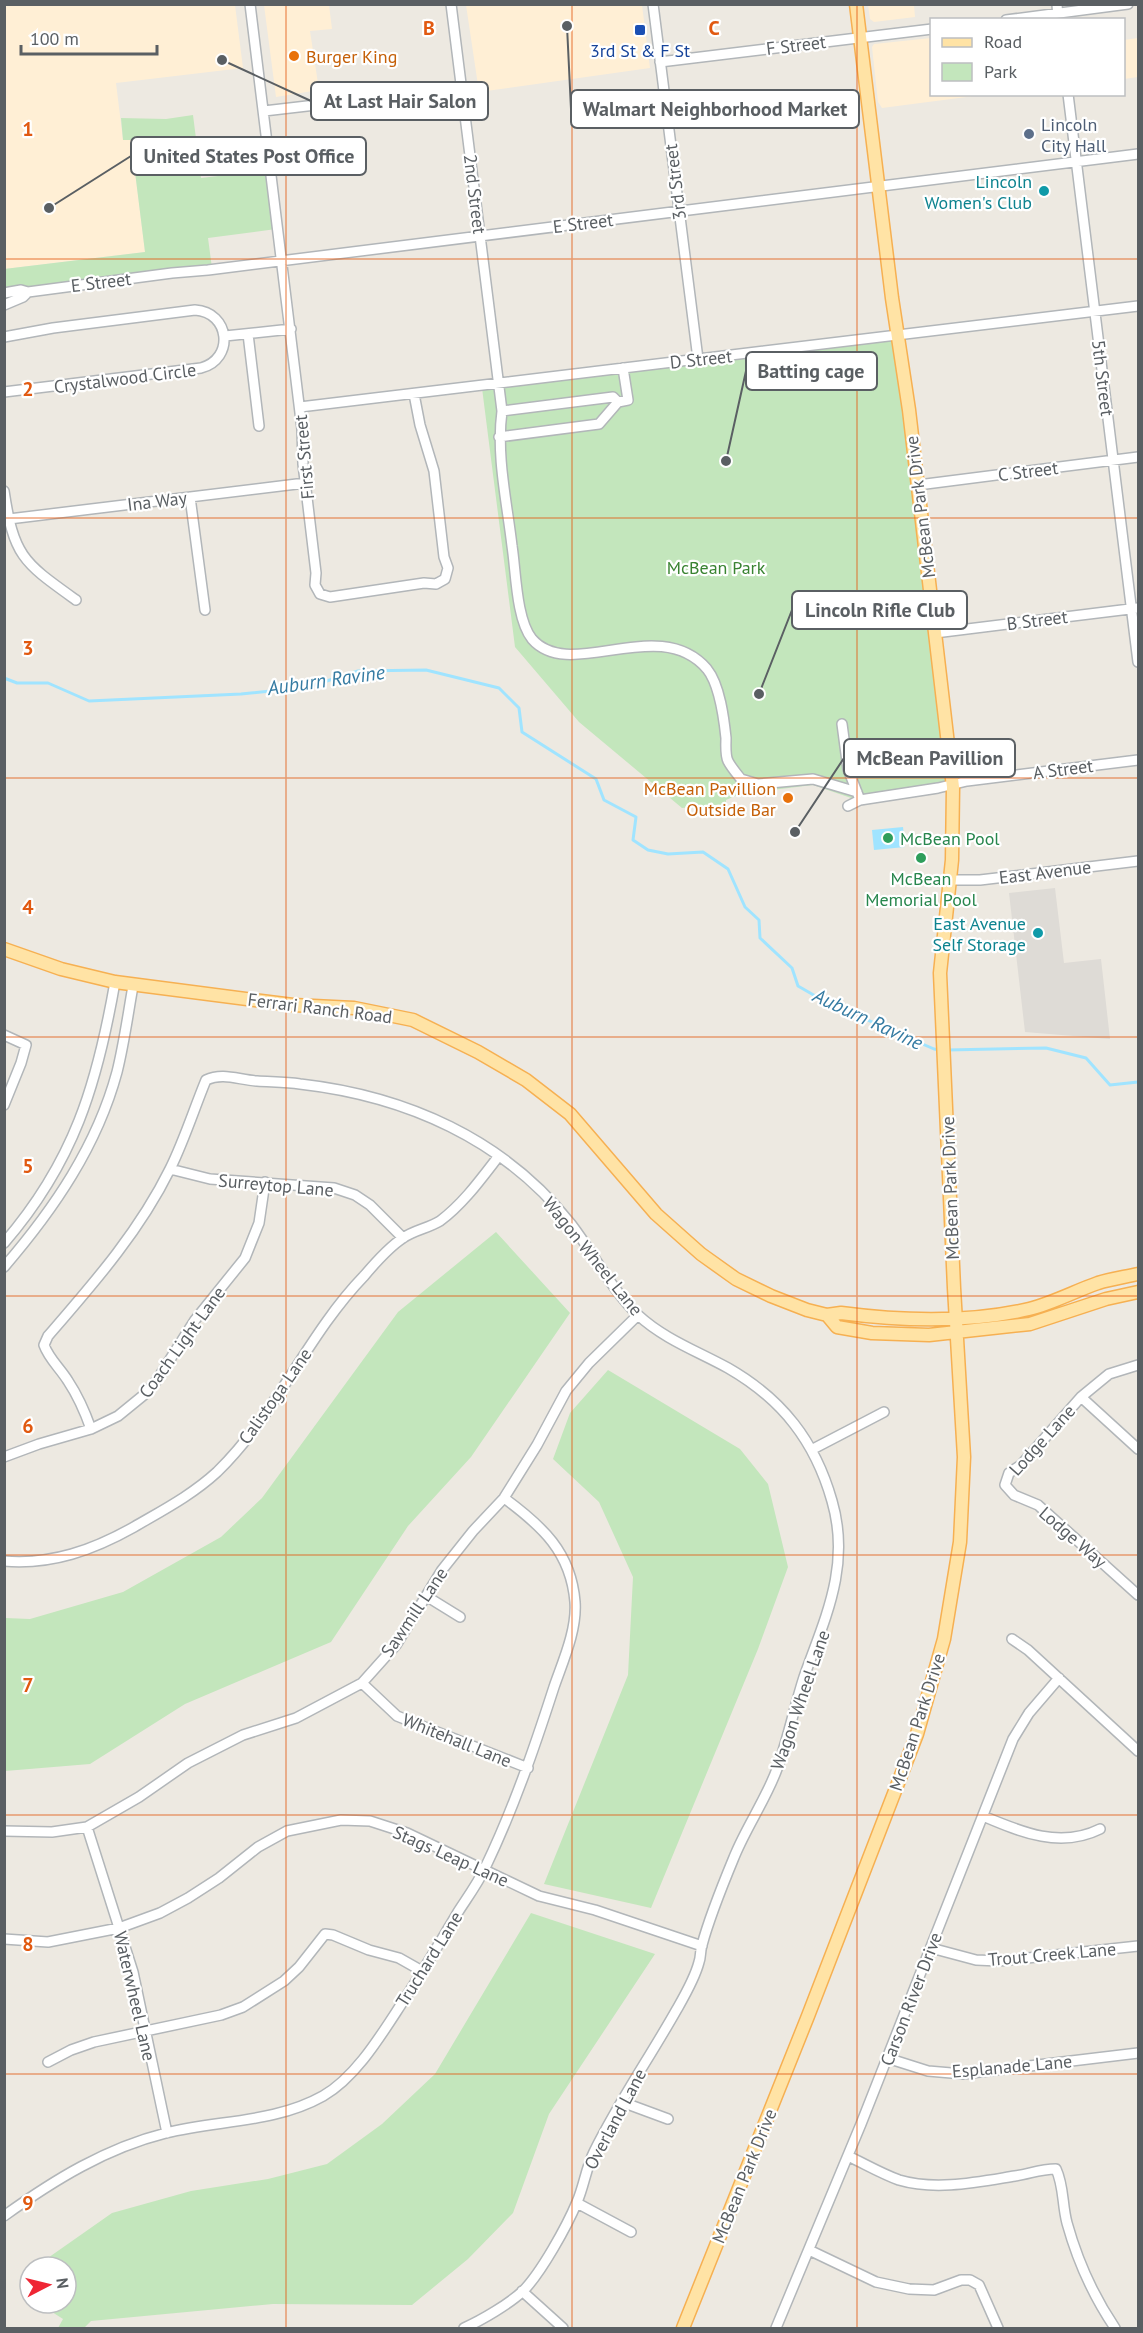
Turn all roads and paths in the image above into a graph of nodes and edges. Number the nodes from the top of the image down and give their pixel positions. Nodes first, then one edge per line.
1 (250, 4) edge
2 (451, 4) edge
3 (653, 4) edge
4 (856, 4) edge
5 (1128, 4) edge
6 (1058, 12) edge
7 (1019, 18) edge
8 (930, 29) edge
9 (860, 38) junction
10 (660, 62) junction
11 (462, 88) junction
12 (1068, 96) edge
13 (264, 111) junction
14 (1138, 154) edge
15 (1076, 162) junction
16 (878, 186) junction
17 (678, 211) junction
18 (480, 236) junction
19 (282, 260) junction
20 (4, 292) edge
21 (28, 292) junction
22 (4, 305) edge
23 (1138, 306) edge
24 (1095, 311) junction
25 (291, 329) junction
26 (248, 334) junction
27 (899, 335) junction
28 (225, 336) junction
29 (4, 337) edge
30 (698, 359) junction
31 (622, 368) junction
32 (499, 384) junction
33 (4, 392) edge
34 (414, 394) junction
35 (618, 402) junction
36 (300, 408) junction
37 (502, 411) junction
38 (260, 426) dead end
39 (499, 437) junction
40 (1138, 457) edge
41 (1113, 460) junction
42 (305, 483) junction
43 (918, 485) junction
44 (4, 491) edge
45 (190, 497) junction
46 (9, 519) junction
47 (76, 600) dead end
48 (1135, 608) edge
49 (205, 610) dead end
50 (935, 633) junction
51 (1138, 662) edge
52 (842, 724) dead end
53 (1138, 760) edge
54 (953, 785) junction
55 (858, 796) junction
56 (848, 806) dead end
57 (1138, 861) edge
58 (951, 880) junction
59 (4, 949) edge
60 (115, 982) junction
61 (133, 986) junction
62 (4, 1035) edge
63 (4, 1104) edge
64 (498, 1157) junction
65 (170, 1169) junction
66 (265, 1182) junction
67 (403, 1238) junction
68 (4, 1243) edge
69 (4, 1267) edge
70 (1138, 1274) edge
71 (1138, 1292) edge
72 (639, 1315) junction
73 (827, 1315) junction
74 (955, 1317) junction
75 (956, 1332) junction
76 (1138, 1365) edge
77 (1081, 1397) junction
78 (884, 1412) dead end
79 (91, 1429) junction
80 (813, 1449) junction
81 (1138, 1449) edge
82 (4, 1457) edge
83 (1005, 1485) joint
84 (504, 1498) junction
85 (4, 1560) edge
86 (1138, 1594) edge
87 (426, 1596) junction
88 (460, 1617) dead end
89 (1012, 1639) dead end
90 (1059, 1678) junction
91 (362, 1683) junction
92 (1138, 1751) edge
93 (528, 1768) junction
94 (983, 1816) junction
95 (87, 1827) junction
96 (1100, 1829) dead end
97 (4, 1832) edge
98 (484, 1870) junction
99 (119, 1928) junction
100 (4, 1939) edge
101 (702, 1946) junction
102 (1138, 1946) edge
103 (931, 1948) junction
104 (422, 1971) junction
105 (144, 2032) junction
106 (1138, 2053) edge
107 (887, 2058) junction
108 (48, 2062) dead end
109 (622, 2103) junction
110 (668, 2119) dead end
111 (167, 2133) junction
112 (848, 2156) junction
113 (577, 2203) junction
114 (5, 2216) edge
115 (632, 2232) dead end
116 (808, 2250) junction
117 (522, 2291) junction
118 (464, 2328) edge
119 (563, 2328) edge
120 (683, 2328) edge
121 (777, 2328) edge
122 (998, 2328) edge
123 (1115, 2328) edge

1 - 13 street, First Street
2 - 11 street, 2nd Street
3 - 10 street, 3rd Street
4 - 9 main road, McBean Park Drive
5 - 6 street
6 - 7 street
8 - 9 street, F Street
9 - 10 street, F Street
9 - 16 main road, McBean Park Drive
10 - 17 street, 3rd Street
11 - 13 street
11 - 18 street, 2nd Street
12 - 15 street, 5th Street
13 - 19 street, First Street
14 - 15 street, E Street
15 - 16 street, E Street
15 - 24 street, 5th Street
16 - 17 street, E Street
16 - 27 main road, McBean Park Drive
17 - 18 street, E Street
17 - 30 street, 3rd Street
18 - 19 street, E Street
18 - 32 street, 2nd Street
19 - 21 street, E Street
19 - 25 street, First Street
20 - 21 street, E Street
21 - 22 street, E Street
23 - 24 street, D Street
24 - 27 street, D Street
24 - 41 street, 5th Street
25 - 26 street
25 - 36 street, First Street
26 - 28 street
26 - 38 street
27 - 30 street, D Street
27 - 43 main road, McBean Park Drive
28 - 29 street
28 - 33 street, Crystalwood Circle
30 - 31 street, D Street
31 - 32 street, D Street
31 - 35 street
32 - 34 street, D Street
32 - 37 street, 2nd Street
34 - 36 street, D Street
34 - 42 street, First Street
35 - 37 street
35 - 39 street
36 - 42 street, First Street
37 - 39 street, 2nd Street
39 - 55 street, 2nd Street
40 - 41 street, C Street
41 - 43 street, C Street
41 - 48 street, 5th Street
42 - 45 street, Ina Way
43 - 50 main road, McBean Park Drive
44 - 46 street
45 - 46 street, Ina Way
45 - 49 street
46 - 47 street
48 - 50 street, B Street
48 - 51 street, 5th Street
50 - 54 main road, McBean Park Drive
52 - 55 street
53 - 54 street, A Street
54 - 55 street, A Street
54 - 58 main road, McBean Park Drive
55 - 56 street
57 - 58 street, East Avenue
58 - 74 main road, McBean Park Drive
59 - 60 main road, Ferrari Ranch Road
60 - 61 main road, Ferrari Ranch Road
60 - 68 street
61 - 69 street
61 - 73 main road, Ferrari Ranch Road
62 - 63 street
64 - 65 street, Wagon Wheel Lane
64 - 67 street, Calistoga Lane
64 - 72 street, Wagon Wheel Lane
65 - 66 street, Surreytop Lane
65 - 79 street, Wagon Wheel Lane
66 - 67 street, Surreytop Lane
66 - 79 street, Coach Light Lane
67 - 85 street, Calistoga Lane
70 - 74 main road, Ferrari Ranch Road
71 - 75 main road, Ferrari Ranch Road
72 - 80 street, Wagon Wheel Lane
72 - 84 street, Sawmill Lane
73 - 74 main road, Ferrari Ranch Road
73 - 75 main road, Ferrari Ranch Road
74 - 75 main road, McBean Park Drive
75 - 120 main road, McBean Park Drive
76 - 77 street, Lodge Lane
77 - 81 street
77 - 83 street, Lodge Lane
78 - 80 street
79 - 82 street, Coach Light Lane
80 - 101 street, Wagon Wheel Lane
83 - 86 street, Lodge Way
84 - 87 street, Sawmill Lane
84 - 93 street, Truchard Lane
87 - 88 street
87 - 91 street, Sawmill Lane
89 - 90 street
90 - 92 street
90 - 94 street, Carson River Drive
91 - 93 street, Whitehall Lane
91 - 95 street, Sawmill Lane
93 - 98 street, Truchard Lane
94 - 96 street
94 - 103 street, Carson River Drive
95 - 97 street, Sawmill Lane
95 - 99 street, Waterwheel Lane
98 - 99 street, Stags Leap Lane
98 - 101 street, Stags Leap Lane
98 - 104 street, Truchard Lane
99 - 100 street, Stags Leap Lane
99 - 105 street, Waterwheel Lane
101 - 109 street, Overland Lane
102 - 103 street, Trout Creek Lane
103 - 107 street, Carson River Drive
104 - 105 street
104 - 111 street, Truchard Lane
105 - 108 street
105 - 111 street, Waterwheel Lane
106 - 107 street, Esplanade Lane
107 - 112 street, Carson River Drive
109 - 110 street
109 - 113 street, Overland Lane
111 - 114 street, Truchard Lane
112 - 116 street, Carson River Drive
112 - 123 street
113 - 115 street
113 - 117 street, Overland Lane
116 - 121 street, Carson River Drive
116 - 122 street
117 - 118 street, Overland Lane
117 - 119 street

